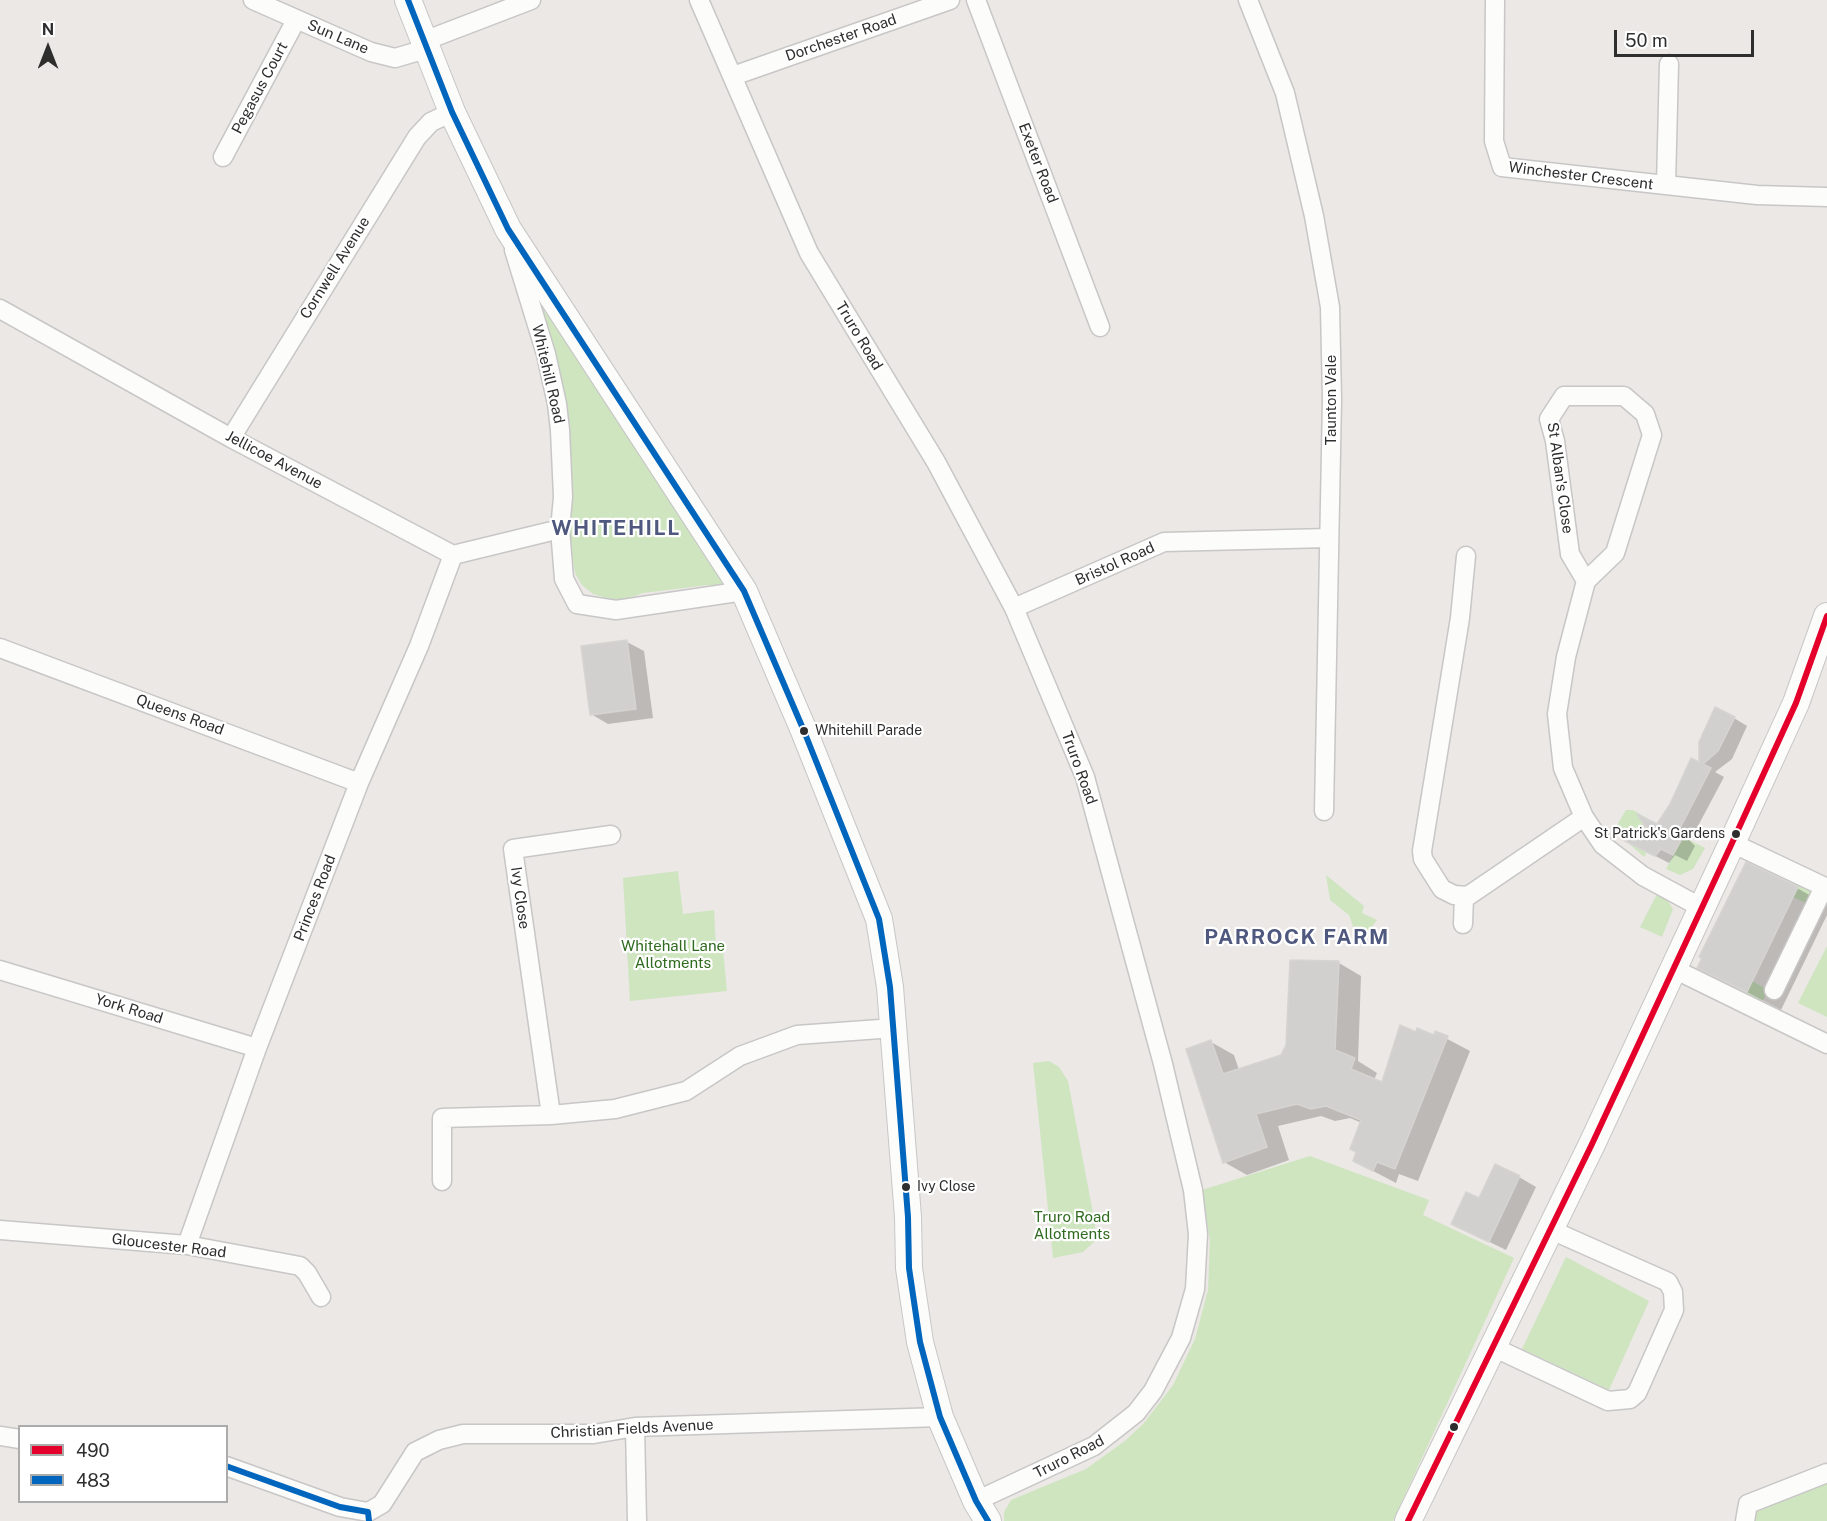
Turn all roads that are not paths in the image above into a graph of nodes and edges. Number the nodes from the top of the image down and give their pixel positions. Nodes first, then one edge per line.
1 (253, 0) edge
2 (408, 0) edge
3 (531, 0) edge
4 (699, 0) edge
5 (950, 0) edge
6 (976, 0) edge
7 (1248, 0) edge
8 (1494, 0) edge
9 (296, 20) junction
10 (425, 45) junction
11 (1669, 64) dead end
12 (732, 76) junction
13 (452, 112) junction
14 (223, 157) dead end
15 (1666, 186) junction
16 (1827, 197) edge
17 (508, 229) junction
18 (0, 309) edge
19 (1100, 327) dead end
20 (231, 438) junction
21 (560, 529) junction
22 (1329, 538) junction
23 (453, 555) junction
24 (1466, 556) dead end
25 (1586, 581) junction
26 (744, 591) junction
27 (1014, 608) junction
28 (1827, 616) edge
29 (0, 648) edge
30 (358, 783) junction
31 (1324, 811) dead end
32 (1584, 817) junction
33 (611, 835) dead end
34 (1732, 843) junction
35 (1826, 888) edge
36 (1464, 896) junction
37 (1702, 908) junction
38 (1463, 924) dead end
39 (1674, 969) junction
40 (0, 970) edge
41 (1774, 990) dead end
42 (894, 1028) junction
43 (1827, 1044) edge
44 (257, 1048) junction
45 (551, 1115) junction
46 (442, 1181) dead end
47 (1550, 1229) junction
48 (0, 1230) edge
49 (187, 1245) junction
50 (321, 1297) dead end
51 (1492, 1347) junction
52 (940, 1417) junction
53 (635, 1427) junction
54 (0, 1436) edge
55 (18, 1439) edge
56 (228, 1467) edge
57 (1827, 1473) edge
58 (982, 1511) edge
59 (368, 1516) edge
60 (637, 1521) edge
61 (1408, 1521) edge
62 (1745, 1521) edge

1 - 9 street, Sun Lane
2 - 10 street
3 - 10 street, Sun Lane
4 - 12 street, Truro Road
5 - 12 street, Dorchester Road
6 - 19 street, Exeter Road
7 - 22 street, Taunton Vale
8 - 15 street, Winchester Crescent
9 - 10 street, Sun Lane
9 - 14 street, Pegasus Court
10 - 13 street
11 - 15 street
12 - 27 street, Truro Road
13 - 17 street
13 - 20 street, Cornwell Avenue
15 - 16 street, Winchester Crescent
17 - 21 street, Whitehill Road
17 - 26 street
18 - 20 street, Jellicoe Avenue
20 - 23 street, Jellicoe Avenue
21 - 23 street
21 - 26 street, Whitehill Road
22 - 27 street, Bristol Road
22 - 31 street, Taunton Vale
23 - 30 street, Princes Road
24 - 36 street
25 - 25 street, St Alban's Close
25 - 32 street
26 - 42 street
27 - 58 street, Truro Road
28 - 34 street
29 - 30 street, Queens Road
30 - 44 street, Princes Road
32 - 36 street
32 - 37 street
33 - 45 street, Ivy Close
34 - 35 street
34 - 37 street
35 - 41 street
36 - 38 street
37 - 39 street
39 - 43 street
39 - 47 street
40 - 44 street, York Road
42 - 45 street
42 - 52 street
44 - 49 street, Princes Road
45 - 46 street
47 - 51 street
47 - 51 street
48 - 49 street, Gloucester Road
49 - 50 street, Gloucester Road
51 - 61 street
52 - 53 street, Christian Fields Avenue
52 - 58 street
53 - 59 street, Christian Fields Avenue
53 - 60 street
54 - 55 street
56 - 59 street
57 - 62 street

